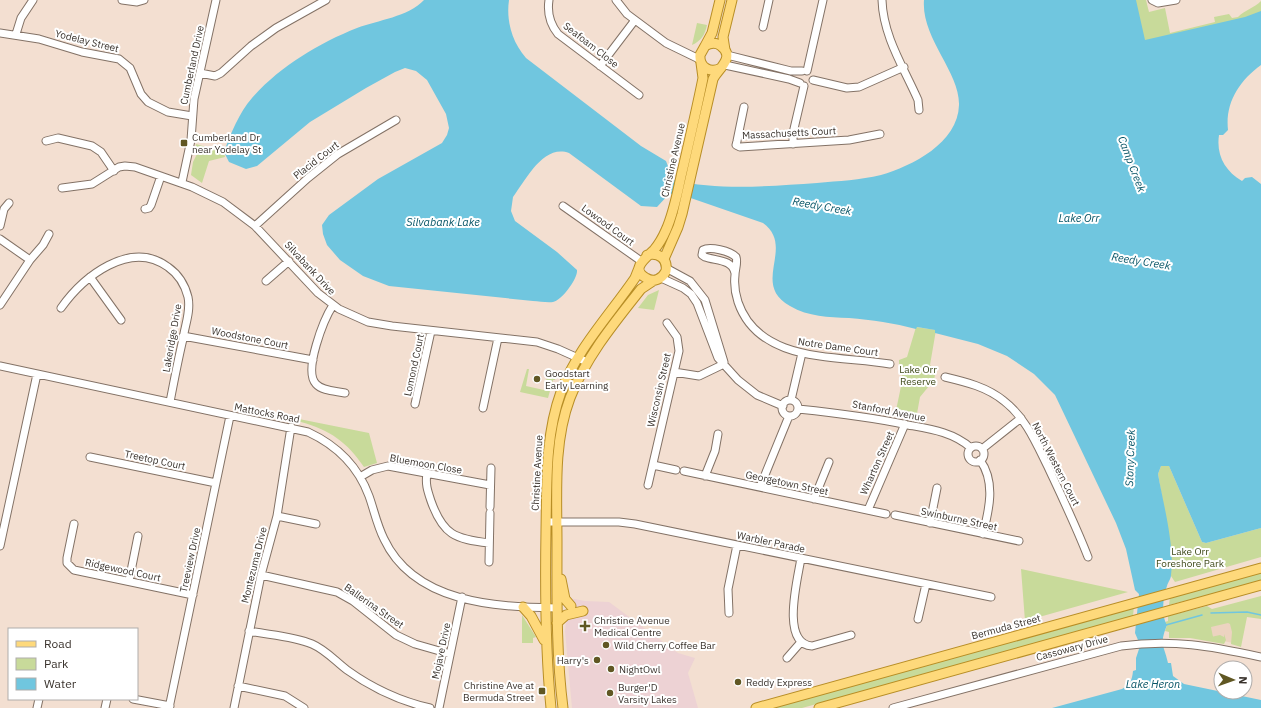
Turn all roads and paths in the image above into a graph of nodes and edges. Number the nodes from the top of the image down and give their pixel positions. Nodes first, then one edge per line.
1 (33, 0) edge
2 (122, 0) edge
3 (144, 0) edge
4 (216, 0) edge
5 (326, 0) edge
6 (549, 0) edge
7 (616, 0) edge
8 (720, 0) edge
9 (732, 0) edge
10 (769, 0) edge
11 (823, 0) edge
12 (882, 0) edge
13 (1152, 0) edge
14 (1176, 0) edge
15 (635, 20) junction
16 (763, 27) dead end
17 (0, 33) edge
18 (16, 34) junction
19 (704, 47) junction
20 (685, 51) junction
21 (726, 52) junction
22 (700, 61) junction
23 (600, 66) junction
24 (723, 66) junction
25 (904, 67) junction
26 (805, 71) junction
27 (200, 73) junction
28 (813, 80) junction
29 (802, 85) junction
30 (639, 95) dead end
31 (744, 107) dead end
32 (919, 110) dead end
33 (192, 116) junction
34 (396, 120) dead end
35 (880, 134) dead end
36 (46, 141) dead end
37 (793, 144) junction
38 (114, 171) junction
39 (161, 176) junction
40 (685, 180) junction
41 (182, 182) junction
42 (62, 188) dead end
43 (681, 199) junction
44 (10, 203) dead end
45 (563, 206) dead end
46 (145, 209) dead end
47 (0, 226) edge
48 (255, 226) junction
49 (49, 234) dead end
50 (0, 239) edge
51 (30, 260) junction
52 (289, 261) junction
53 (642, 261) junction
54 (665, 264) junction
55 (735, 272) junction
56 (90, 277) junction
57 (657, 279) junction
58 (266, 281) dead end
59 (1, 302) edge
60 (333, 305) junction
61 (61, 308) dead end
62 (121, 320) dead end
63 (667, 322) dead end
64 (431, 331) junction
65 (183, 336) junction
66 (498, 338) junction
67 (802, 353) junction
68 (578, 358) junction
69 (313, 360) junction
70 (587, 362) junction
71 (724, 364) junction
72 (890, 364) dead end
73 (0, 366) edge
74 (674, 372) junction
75 (37, 374) junction
76 (945, 377) dead end
77 (345, 393) dead end
78 (791, 400) junction
79 (170, 402) junction
80 (416, 404) dead end
81 (783, 406) junction
82 (483, 408) dead end
83 (798, 409) junction
84 (230, 416) junction
85 (789, 416) junction
86 (1021, 418) junction
87 (905, 424) junction
88 (291, 427) junction
89 (718, 434) dead end
90 (971, 448) junction
91 (982, 449) junction
92 (90, 457) dead end
93 (980, 460) junction
94 (829, 462) dead end
95 (547, 463) junction
96 (557, 464) junction
97 (653, 465) junction
98 (491, 468) dead end
99 (676, 470) dead end
100 (684, 471) dead end
101 (426, 474) junction
102 (706, 476) junction
103 (360, 477) junction
104 (216, 483) junction
105 (490, 485) junction
106 (648, 485) dead end
107 (760, 487) junction
108 (937, 488) dead end
109 (814, 499) junction
110 (868, 510) junction
111 (886, 514) dead end
112 (277, 516) junction
113 (894, 516) dead end
114 (546, 522) junction
115 (556, 522) junction
116 (930, 523) junction
117 (74, 524) dead end
118 (316, 524) dead end
119 (983, 534) junction
120 (138, 536) dead end
121 (1019, 541) dead end
122 (489, 542) junction
123 (737, 545) junction
124 (0, 546) edge
125 (1088, 557) dead end
126 (557, 558) junction
127 (801, 558) junction
128 (489, 562) dead end
129 (1261, 568) edge
130 (261, 575) junction
131 (129, 581) junction
132 (926, 584) junction
133 (1261, 586) edge
134 (193, 594) junction
135 (462, 597) junction
136 (991, 597) dead end
137 (571, 606) dead end
138 (523, 607) junction
139 (545, 607) junction
140 (556, 608) junction
141 (583, 610) dead end
142 (729, 613) dead end
143 (918, 619) dead end
144 (557, 623) junction
145 (249, 630) junction
146 (851, 635) dead end
147 (800, 642) junction
148 (546, 643) junction
149 (450, 654) junction
150 (1261, 657) edge
151 (787, 658) dead end
152 (238, 686) junction
153 (138, 700) edge
154 (169, 707) edge
155 (234, 708) edge
156 (304, 708) edge
157 (430, 708) edge
158 (439, 708) edge
159 (551, 708) edge
160 (563, 708) edge
161 (756, 708) edge
162 (819, 708) edge
163 (893, 708) edge

1 - 18 street
2 - 3 street
4 - 27 street, Cumberland Drive
5 - 27 street
6 - 23 street, Seafoam Close
7 - 15 street
8 - 19 main road
9 - 21 main road
10 - 16 street
11 - 26 street
12 - 25 street
13 - 14 street
15 - 20 street
15 - 23 street
17 - 18 street, Yodelay Street
18 - 33 street, Yodelay Street
19 - 20 street
19 - 21 main road
19 - 22 main road
20 - 22 street
21 - 24 main road
21 - 26 street
22 - 24 main road
22 - 40 main road, Christine Avenue
23 - 30 street, Seafoam Close
24 - 29 street
24 - 40 main road, Christine Avenue
25 - 28 street
25 - 32 street
26 - 28 street
26 - 29 street
27 - 33 street, Cumberland Drive
28 - 29 street
29 - 37 street
31 - 37 street, Massachusetts Court
33 - 41 street, Cumberland Drive
34 - 48 street, Placid Court
35 - 37 street, Massachusetts Court
36 - 38 street
38 - 39 street, Silvabank Drive
38 - 42 street, Silvabank Drive
39 - 41 street, Silvabank Drive
39 - 46 street
40 - 43 main road, Christine Avenue
41 - 48 street, Silvabank Drive
43 - 53 main road, Christine Avenue
43 - 54 main road, Christine Avenue
44 - 47 street
45 - 53 street, Lowood Court
48 - 52 street, Silvabank Drive
49 - 51 street
50 - 51 street
51 - 59 street
52 - 58 street
52 - 60 street, Silvabank Drive
53 - 54 main road
53 - 57 main road
53 - 68 main road, Christine Avenue
54 - 57 main road, Christine Avenue
54 - 71 street
55 - 55 street, Notre Dame Court
55 - 67 street, Notre Dame Court
56 - 61 street, Lakeridge Drive
56 - 62 street
56 - 65 street, Lakeridge Drive
57 - 70 main road, Christine Avenue
57 - 71 street
60 - 64 street, Silvabank Drive
60 - 69 street
63 - 74 street, Wisconsin Street
64 - 66 street, Silvabank Drive
64 - 80 street, Lomond Court
65 - 69 street, Woodstone Court
65 - 79 street, Lakeridge Drive
66 - 68 street, Silvabank Drive
66 - 82 street
67 - 72 street, Notre Dame Court
67 - 78 street
68 - 70 street, Silvabank Drive
68 - 95 main road, Christine Avenue
69 - 77 street
70 - 96 main road, Christine Avenue
71 - 74 street
71 - 81 street
73 - 75 street, Mattocks Road
74 - 97 street, Wisconsin Street
75 - 79 street, Mattocks Road
75 - 124 street
76 - 86 street, North Western Court
78 - 81 street
78 - 83 street
79 - 84 street, Mattocks Road
81 - 85 street
83 - 85 street
83 - 87 street, Stanford Avenue
84 - 88 street, Mattocks Road
84 - 104 street, Treeview Drive
85 - 107 street
86 - 91 street
86 - 125 street, North Western Court
87 - 90 street, Stanford Avenue
87 - 110 street, Wharton Street
88 - 103 street, Mattocks Road
88 - 112 street, Montezuma Drive
89 - 102 street
90 - 91 street
90 - 93 street
91 - 93 street
92 - 104 street, Treetop Court
93 - 119 street
94 - 109 street
95 - 96 main road
95 - 114 main road, Christine Avenue
96 - 115 main road, Christine Avenue
97 - 99 street
97 - 106 street, Wisconsin Street
98 - 105 street
100 - 102 street, Georgetown Street
101 - 103 street, Bluemoon Close
101 - 105 street, Bluemoon Close
101 - 122 street
102 - 107 street, Georgetown Street
103 - 135 street, Mattocks Road
104 - 134 street, Treeview Drive
105 - 122 street
107 - 109 street, Georgetown Street
108 - 116 street
109 - 110 street, Georgetown Street
110 - 111 street, Georgetown Street
112 - 118 street
112 - 130 street, Montezuma Drive
113 - 116 street, Swinburne Street
114 - 115 street, Warbler Parade
114 - 139 main road, Christine Avenue
115 - 123 street, Warbler Parade
115 - 126 main road, Christine Avenue
116 - 119 street, Swinburne Street
117 - 131 street, Ridgewood Court
119 - 121 street, Swinburne Street
120 - 131 street
122 - 128 street
123 - 127 street, Warbler Parade
123 - 142 street
126 - 137 main road
126 - 140 main road, Christine Avenue
127 - 132 street, Warbler Parade
127 - 147 street
129 - 161 main road, Bermuda Street
130 - 145 street, Montezuma Drive
130 - 149 street, Ballerina Street
131 - 134 street, Ridgewood Court
132 - 136 street, Warbler Parade
132 - 143 street
133 - 162 main road
134 - 154 street, Treeview Drive
135 - 138 street, Mattocks Road
135 - 149 street, Mojave Drive
138 - 139 street
138 - 148 main road
139 - 140 street
139 - 148 main road, Christine Avenue
140 - 144 main road, Christine Avenue
141 - 144 main road
144 - 160 main road, Christine Avenue
145 - 152 street, Montezuma Drive
145 - 157 street
146 - 147 street
147 - 151 street
148 - 159 main road, Christine Avenue
149 - 158 street, Mojave Drive
150 - 163 street, Cassowary Drive
152 - 155 street, Montezuma Drive
152 - 156 street
153 - 154 street

